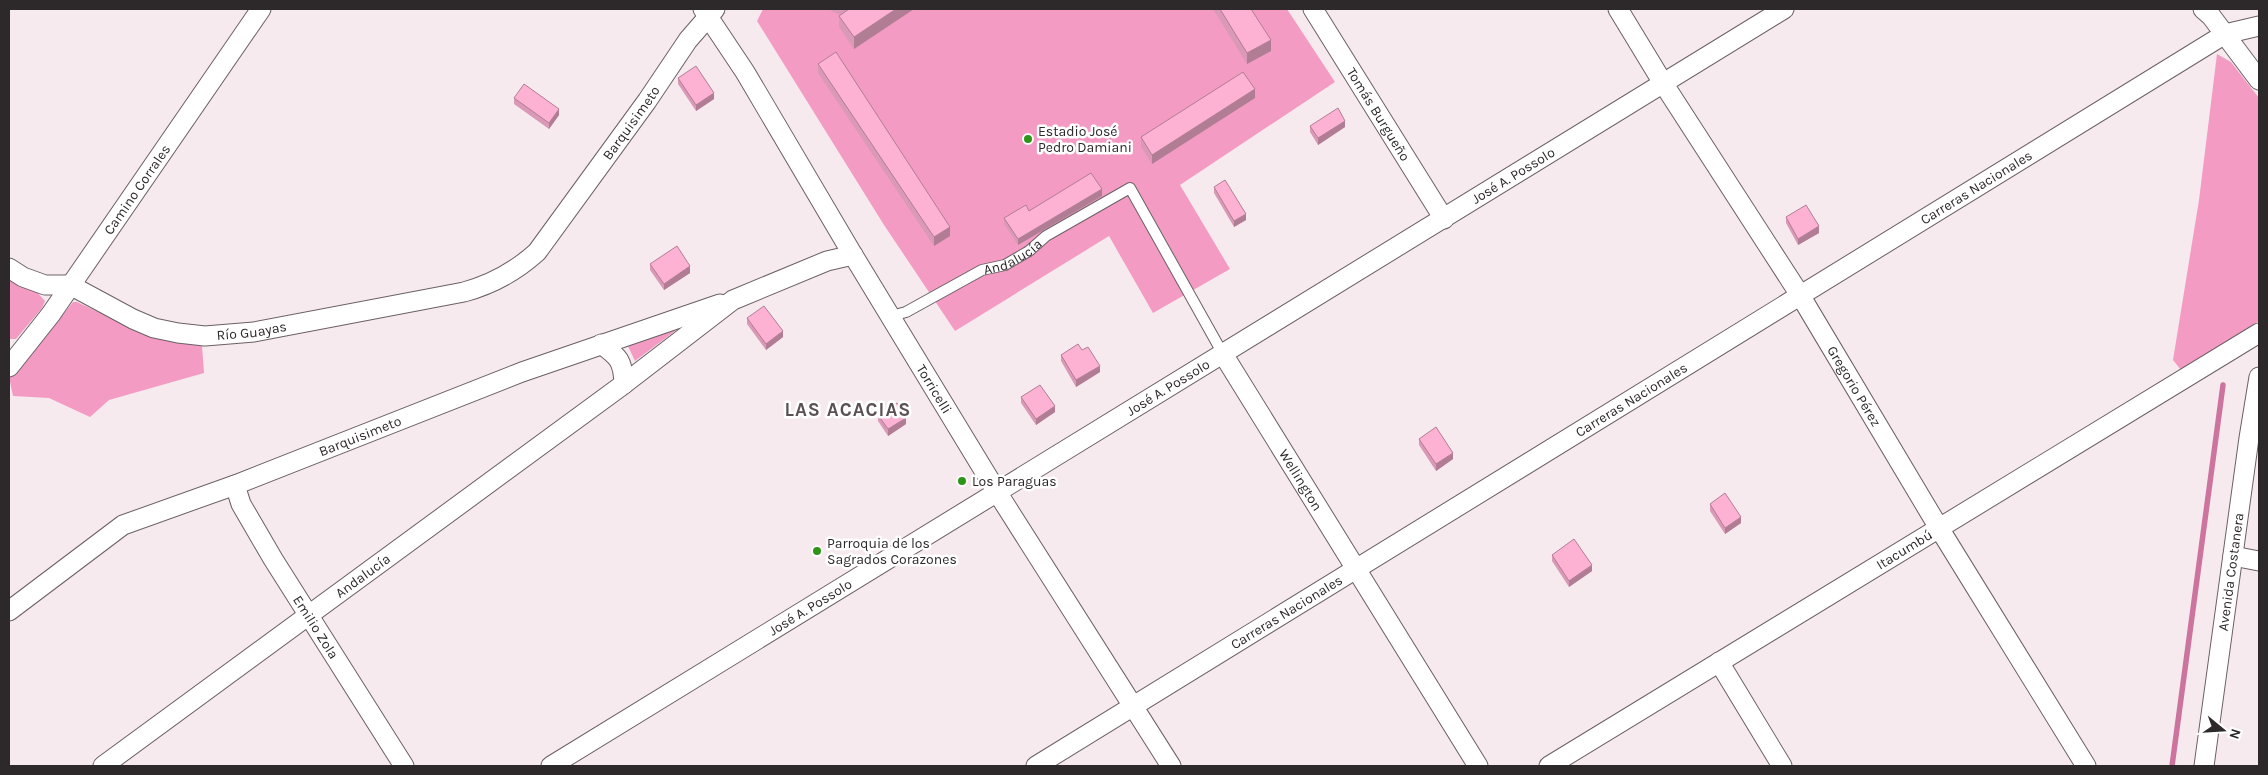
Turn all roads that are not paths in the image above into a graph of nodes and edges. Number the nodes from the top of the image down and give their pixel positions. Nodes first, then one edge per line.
1 (261, 9) edge
2 (1313, 9) edge
3 (1618, 9) edge
4 (1784, 9) edge
5 (2204, 9) edge
6 (709, 11) edge
7 (2259, 26) edge
8 (2225, 34) junction
9 (2259, 80) edge
10 (1663, 83) junction
11 (1130, 188) joint
12 (1444, 219) junction
13 (853, 255) junction
14 (9, 268) edge
15 (503, 277) joint
16 (70, 284) junction
17 (1800, 295) junction
18 (733, 300) junction
19 (891, 316) junction
20 (2259, 333) edge
21 (601, 344) junction
22 (1223, 354) junction
23 (11, 361) edge
24 (2259, 377) edge
25 (624, 384) junction
26 (234, 485) junction
27 (997, 492) junction
28 (1939, 528) junction
29 (2233, 556) junction
30 (2259, 561) edge
31 (1356, 569) junction
32 (9, 610) edge
33 (309, 614) junction
34 (1719, 662) junction
35 (1134, 707) junction
36 (103, 766) edge
37 (404, 766) edge
38 (551, 766) edge
39 (1036, 766) edge
40 (1171, 766) edge
41 (1478, 766) edge
42 (1549, 766) edge
43 (1782, 766) edge
44 (2086, 766) edge
45 (2204, 766) edge

1 - 16 street, Camino Corrales
2 - 12 street, Tomás Burgueño
3 - 10 street, Gregorio Pérez
4 - 10 street, José A. Possolo
5 - 8 street
6 - 13 street, Torricelli
6 - 15 street, Barquisimeto
7 - 8 street, Carreras Nacionales
8 - 9 street
8 - 17 street, Carreras Nacionales
10 - 12 street, José A. Possolo
10 - 17 street, Gregorio Pérez
11 - 19 lane, Andalucía
11 - 22 lane, Wellington
12 - 22 street, José A. Possolo
13 - 18 street, Andalucía
13 - 19 street, Torricelli
14 - 16 street
15 - 16 street, Río Guayas
16 - 23 street, Camino Corrales
17 - 28 street, Gregorio Pérez
17 - 31 street, Carreras Nacionales
18 - 21 street, Barquisimeto
18 - 25 street, Andalucía
19 - 27 street, Torricelli
20 - 28 street, Itacumbú
21 - 25 street
21 - 26 street, Barquisimeto
22 - 27 street, José A. Possolo
22 - 31 street, Wellington
24 - 29 street, Avenida Costanera
25 - 33 street, Andalucía
26 - 32 street, Barquisimeto
26 - 33 street, Emilio Zola
27 - 35 street, Torricelli
27 - 38 street, José A. Possolo
28 - 34 street, Itacumbú
28 - 44 street, Gregorio Pérez
29 - 30 street
29 - 45 street, Avenida Costanera
31 - 35 street, Carreras Nacionales
31 - 41 street, Wellington
33 - 36 street, Andalucía
33 - 37 street, Emilio Zola
34 - 42 street, Itacumbú
34 - 43 street
35 - 39 street, Carreras Nacionales
35 - 40 street, Torricelli

